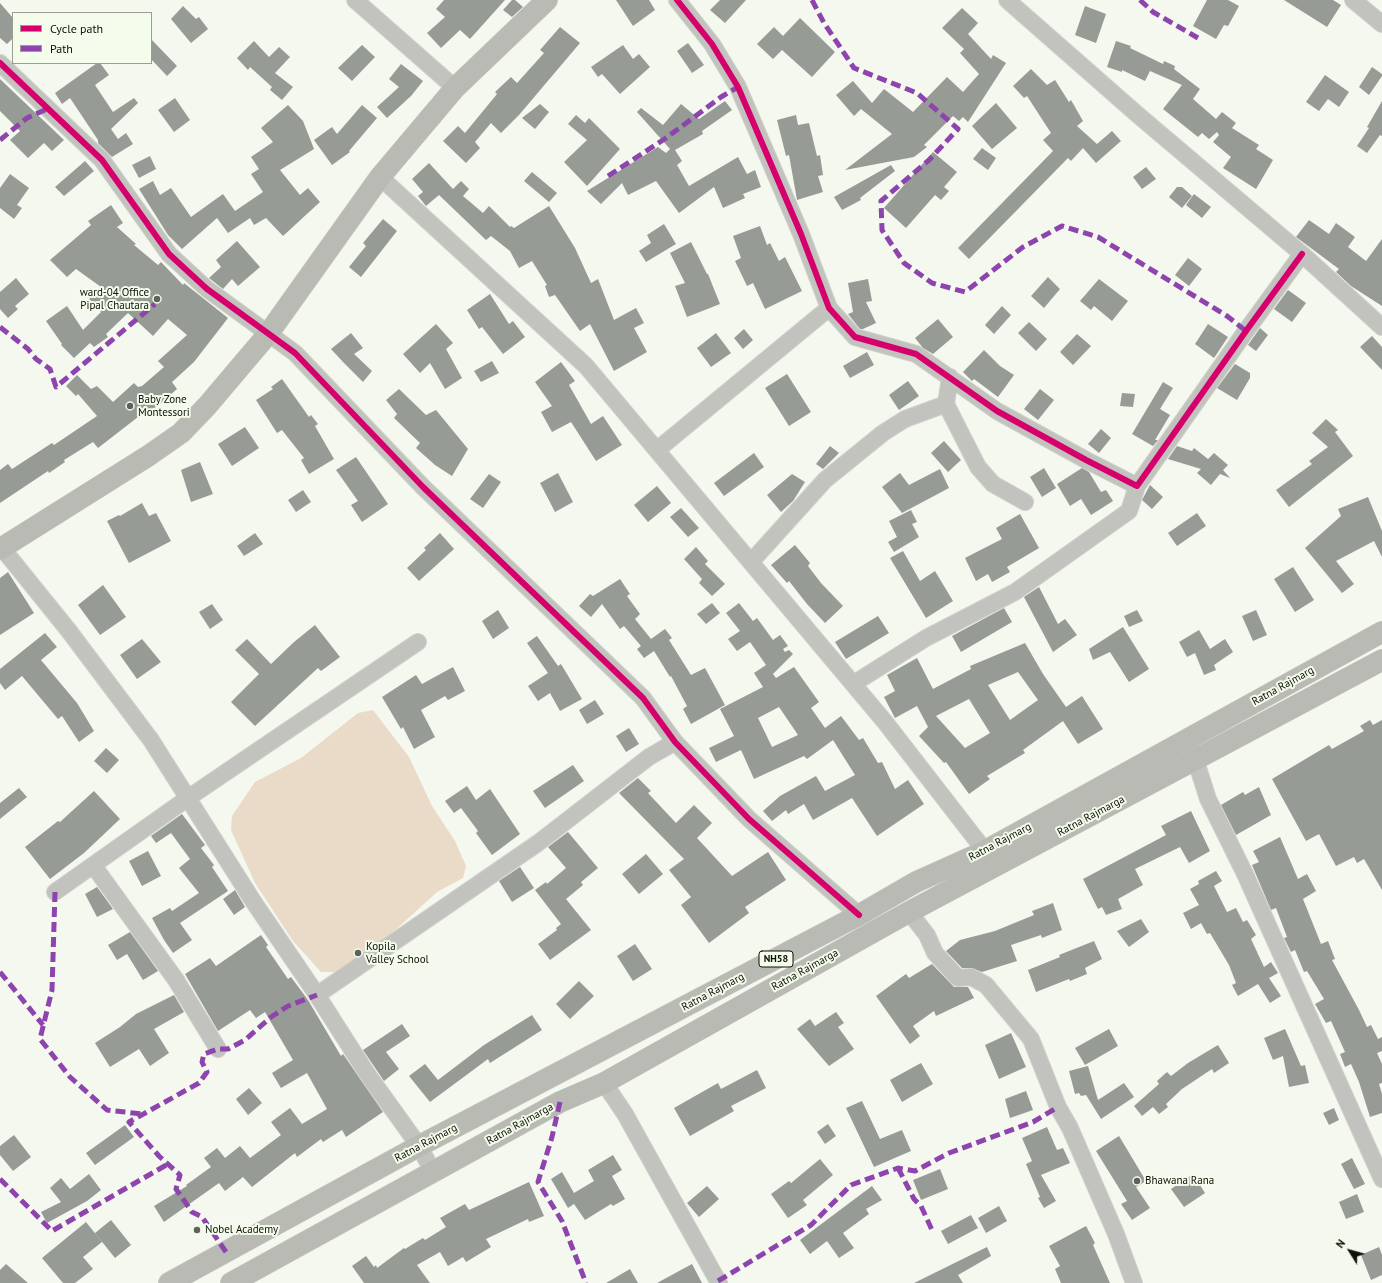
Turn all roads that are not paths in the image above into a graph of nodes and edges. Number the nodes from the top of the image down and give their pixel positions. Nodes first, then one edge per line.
1 (355, 0) edge
2 (547, 0) edge
3 (677, 0) edge
4 (1007, 0) edge
5 (1353, 0) edge
6 (1382, 24) edge
7 (0, 64) edge
8 (455, 88) junction
9 (380, 177) junction
10 (1302, 254) junction
11 (829, 308) junction
12 (1382, 327) edge
13 (268, 334) junction
14 (950, 378) junction
15 (946, 404) junction
16 (657, 450) junction
17 (1137, 486) junction
18 (1025, 502) dead end
19 (1, 548) edge
20 (751, 562) junction
21 (1382, 632) edge
22 (418, 642) dead end
23 (1382, 660) edge
24 (853, 684) junction
25 (1188, 738) junction
26 (675, 742) junction
27 (1196, 760) junction
28 (188, 798) junction
29 (985, 851) junction
30 (93, 865) junction
31 (916, 882) junction
32 (55, 892) dead end
33 (929, 902) junction
34 (909, 912) junction
35 (859, 915) junction
36 (317, 995) junction
37 (218, 1049) dead end
38 (604, 1083) junction
39 (420, 1146) junction
40 (433, 1172) junction
41 (1382, 1179) edge
42 (169, 1283) edge
43 (231, 1283) edge
44 (719, 1283) edge
45 (1134, 1283) edge

1 - 8 street
2 - 8 main road
3 - 11 street
4 - 10 street
5 - 6 street
7 - 13 street
8 - 9 main road
9 - 13 main road
9 - 16 street
10 - 12 street
10 - 17 street
11 - 14 street
11 - 16 street
13 - 19 main road
13 - 26 street
14 - 15 street
14 - 17 street
15 - 18 street
15 - 20 street
16 - 20 street
17 - 24 street
19 - 28 street
20 - 24 street
21 - 25 main road, Ratna Rajmarg / NH58
22 - 28 street
23 - 27 main road, Ratna Rajmarga / NH58
24 - 29 street
25 - 27 street
25 - 29 main road, Ratna Rajmarg / NH58
26 - 35 street
26 - 36 street
27 - 33 main road, Ratna Rajmarga / NH58
27 - 41 street
28 - 30 street
28 - 36 street
29 - 31 main road, Ratna Rajmarg / NH58
30 - 32 street
30 - 37 street
31 - 33 main road
31 - 35 main road, Ratna Rajmarg / NH58
33 - 34 main road, Ratna Rajmarga / NH58
34 - 38 main road, Ratna Rajmarga / NH58
34 - 45 street
35 - 39 main road, Ratna Rajmarg / NH58
36 - 39 street
38 - 40 main road, Ratna Rajmarga / NH58
38 - 44 street
39 - 40 street
39 - 42 main road, Ratna Rajmarg / NH58
40 - 43 main road, Ratna Rajmarga / NH58

